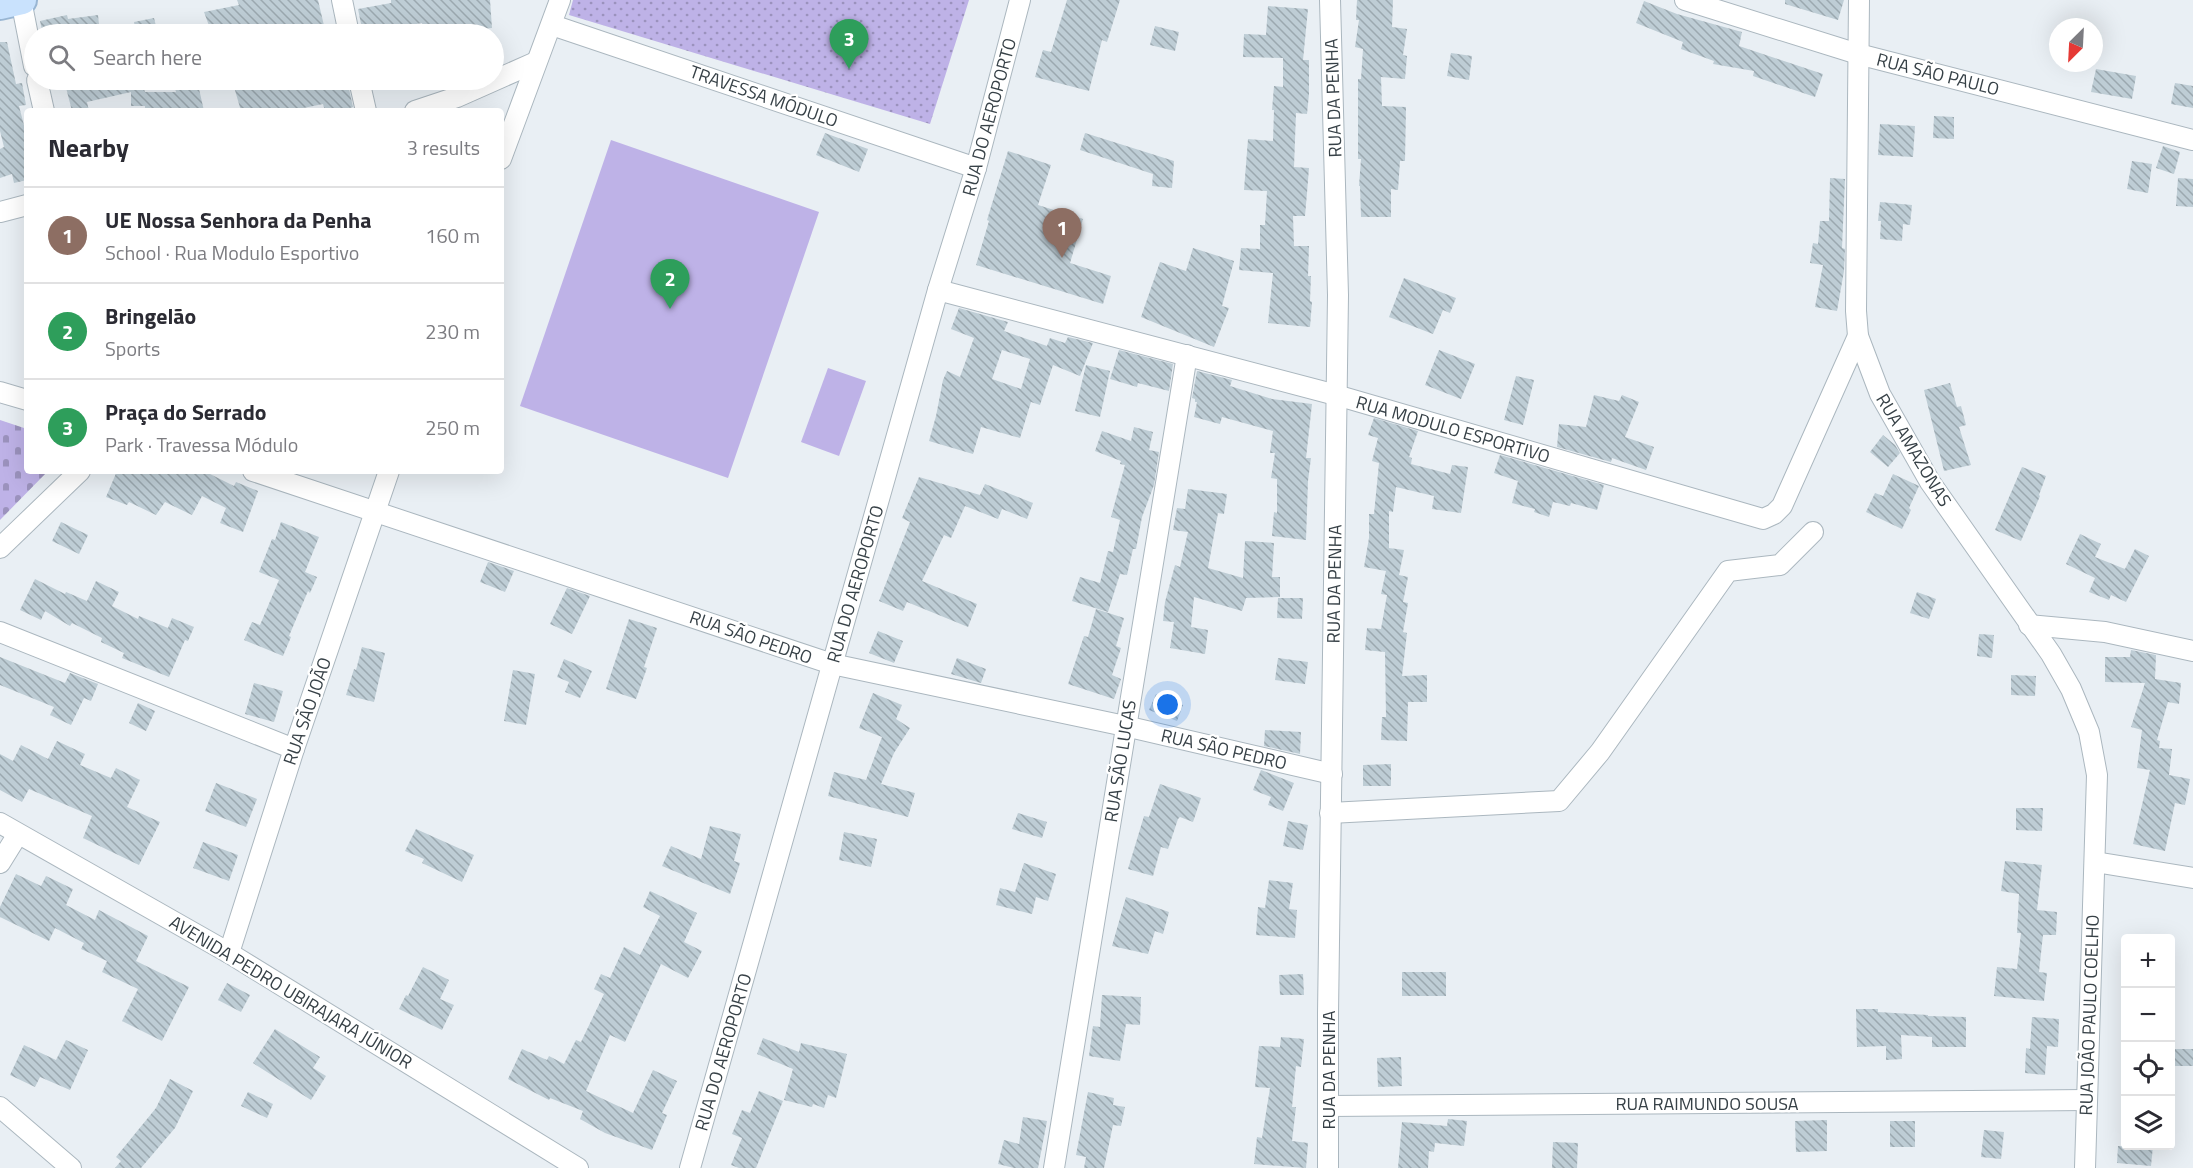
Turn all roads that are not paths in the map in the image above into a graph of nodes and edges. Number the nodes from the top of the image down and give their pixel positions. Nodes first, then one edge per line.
1 (22, 0) edge
2 (342, 0) edge
3 (560, 0) edge
4 (1020, 0) edge
5 (1330, 0) edge
6 (1685, 0) edge
7 (1859, 0) edge
8 (0, 5) edge
9 (26, 24) edge
10 (347, 24) edge
11 (552, 25) junction
12 (1858, 54) junction
13 (536, 62) junction
14 (504, 76) edge
15 (39, 90) edge
16 (361, 90) edge
17 (473, 90) edge
18 (43, 108) edge
19 (365, 108) edge
20 (427, 108) edge
21 (2193, 140) edge
22 (504, 151) edge
23 (976, 168) junction
24 (24, 206) edge
25 (0, 212) edge
26 (938, 290) junction
27 (1858, 336) junction
28 (1187, 355) junction
29 (0, 392) edge
30 (1336, 395) junction
31 (24, 399) edge
32 (77, 474) edge
33 (263, 474) edge
34 (388, 474) edge
35 (375, 510) junction
36 (1813, 532) dead end
37 (0, 548) edge
38 (2029, 625) junction
39 (0, 632) edge
40 (2193, 651) edge
41 (832, 664) junction
42 (1125, 726) junction
43 (294, 749) junction
44 (1332, 774) junction
45 (1330, 813) junction
46 (0, 823) edge
47 (18, 834) junction
48 (2095, 862) junction
49 (0, 864) edge
50 (2193, 878) edge
51 (230, 953) junction
52 (2086, 1100) junction
53 (1328, 1106) junction
54 (0, 1107) edge
55 (71, 1168) edge
56 (578, 1168) edge
57 (690, 1168) edge
58 (1054, 1168) edge
59 (1328, 1168) edge
60 (2085, 1168) edge

1 - 8 street
1 - 9 street
2 - 10 street
3 - 11 street
4 - 23 street, RUA DO AEROPORTO
5 - 30 street, RUA DA PENHA
6 - 12 street, RUA SÃO PAULO
7 - 12 street, RUA AMAZONAS
11 - 13 street
11 - 23 street, TRAVESSA MÓDULO
12 - 21 street, RUA SÃO PAULO
12 - 27 street, RUA AMAZONAS
13 - 14 street
13 - 22 street
15 - 18 street
16 - 19 street
17 - 20 street
23 - 26 street, RUA DO AEROPORTO
24 - 25 street
26 - 28 street, RUA MODULO ESPORTIVO
26 - 41 street, RUA DO AEROPORTO
27 - 30 street, RUA MODULO ESPORTIVO
27 - 38 street, RUA AMAZONAS
28 - 30 street, RUA MODULO ESPORTIVO
28 - 42 street, RUA SÃO LUCAS
29 - 31 street
30 - 44 street, RUA DA PENHA
32 - 37 street
33 - 35 street, RUA SÃO PEDRO
34 - 35 street, RUA SÃO JOÃO
35 - 41 street, RUA SÃO PEDRO
35 - 43 street, RUA SÃO JOÃO
36 - 45 street
38 - 40 street
38 - 48 street, RUA AMAZONAS
39 - 43 street
41 - 42 street, RUA SÃO PEDRO
41 - 57 street, RUA DO AEROPORTO
42 - 44 street, RUA SÃO PEDRO
42 - 58 street, RUA SÃO LUCAS
43 - 51 street, RUA SÃO JOÃO
44 - 45 street, RUA DA PENHA
45 - 53 street, RUA DA PENHA
46 - 47 street, AVENIDA PEDRO UBIRAJARA JÚNIOR
47 - 49 street
47 - 51 street, AVENIDA PEDRO UBIRAJARA JÚNIOR
48 - 50 street
48 - 52 street, RUA JOÃO PAULO COELHO
51 - 56 street, AVENIDA PEDRO UBIRAJARA JÚNIOR
52 - 53 street, RUA RAIMUNDO SOUSA
52 - 60 street, RUA JOÃO PAULO COELHO
53 - 59 street, RUA DA PENHA
54 - 55 street

